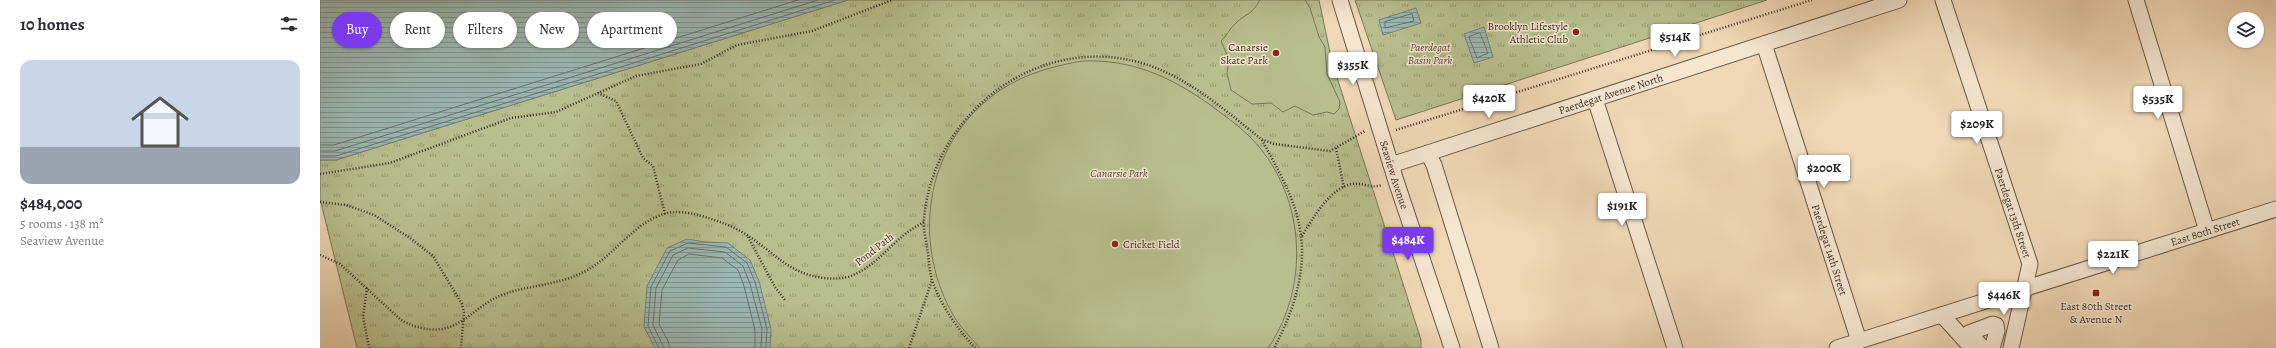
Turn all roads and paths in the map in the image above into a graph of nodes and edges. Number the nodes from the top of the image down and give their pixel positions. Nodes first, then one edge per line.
1 (892, 0) edge
2 (1340, 0) edge
3 (1812, 0) edge
4 (1899, 0) edge
5 (1943, 0) edge
6 (2136, 0) edge
7 (1764, 44) junction
8 (598, 92) junction
9 (1596, 98) junction
10 (1382, 130) junction
11 (1261, 139) junction
12 (1336, 148) junction
13 (1428, 153) junction
14 (1391, 165) junction
15 (320, 174) edge
16 (1389, 183) dead end
17 (1344, 188) junction
18 (320, 202) edge
19 (2276, 210) edge
20 (665, 214) junction
21 (924, 222) junction
22 (2207, 231) junction
23 (747, 235) junction
24 (1301, 236) junction
25 (320, 255) edge
26 (932, 279) junction
27 (367, 288) junction
28 (2023, 290) junction
29 (785, 300) dead end
30 (1942, 315) junction
31 (464, 320) junction
32 (1859, 341) junction
33 (369, 348) edge
34 (461, 348) edge
35 (909, 348) edge
36 (975, 348) edge
37 (1274, 348) edge
38 (1452, 348) edge
39 (1491, 348) edge
40 (1675, 348) edge
41 (1837, 348) edge
42 (1972, 348) edge
43 (1983, 348) edge
44 (1992, 348) edge
45 (2011, 348) edge

1 - 8 path
2 - 10 street, Seaview Avenue
3 - 10 path
4 - 7 street, Paerdegat Avenue North
5 - 28 street, Paerdegat 13th Street
6 - 22 street
7 - 9 street, Paerdegat Avenue North
7 - 32 street, Paerdegat 14th Street
8 - 15 path
8 - 20 path
9 - 13 street, Paerdegat Avenue North
9 - 40 street
10 - 12 path
10 - 14 street, Seaview Avenue
11 - 12 path
11 - 21 path
11 - 24 path
12 - 17 path
13 - 14 street, Paerdegat Avenue North
13 - 39 street
14 - 38 street, Seaview Avenue
16 - 17 path
17 - 24 path
18 - 31 path
19 - 22 street, East 80th Street
20 - 23 path, Pond Path
20 - 31 path
21 - 23 path, Pond Path
21 - 26 path
22 - 28 street, East 80th Street
23 - 29 path
24 - 37 path
25 - 27 path
26 - 35 path
26 - 36 path
27 - 31 path
27 - 33 path
28 - 30 street, East 80th Street
28 - 45 street, Paerdegat 13th Street
30 - 32 street, East 80th Street
30 - 42 street
31 - 34 path
32 - 41 street, East 80th Street
43 - 44 street

